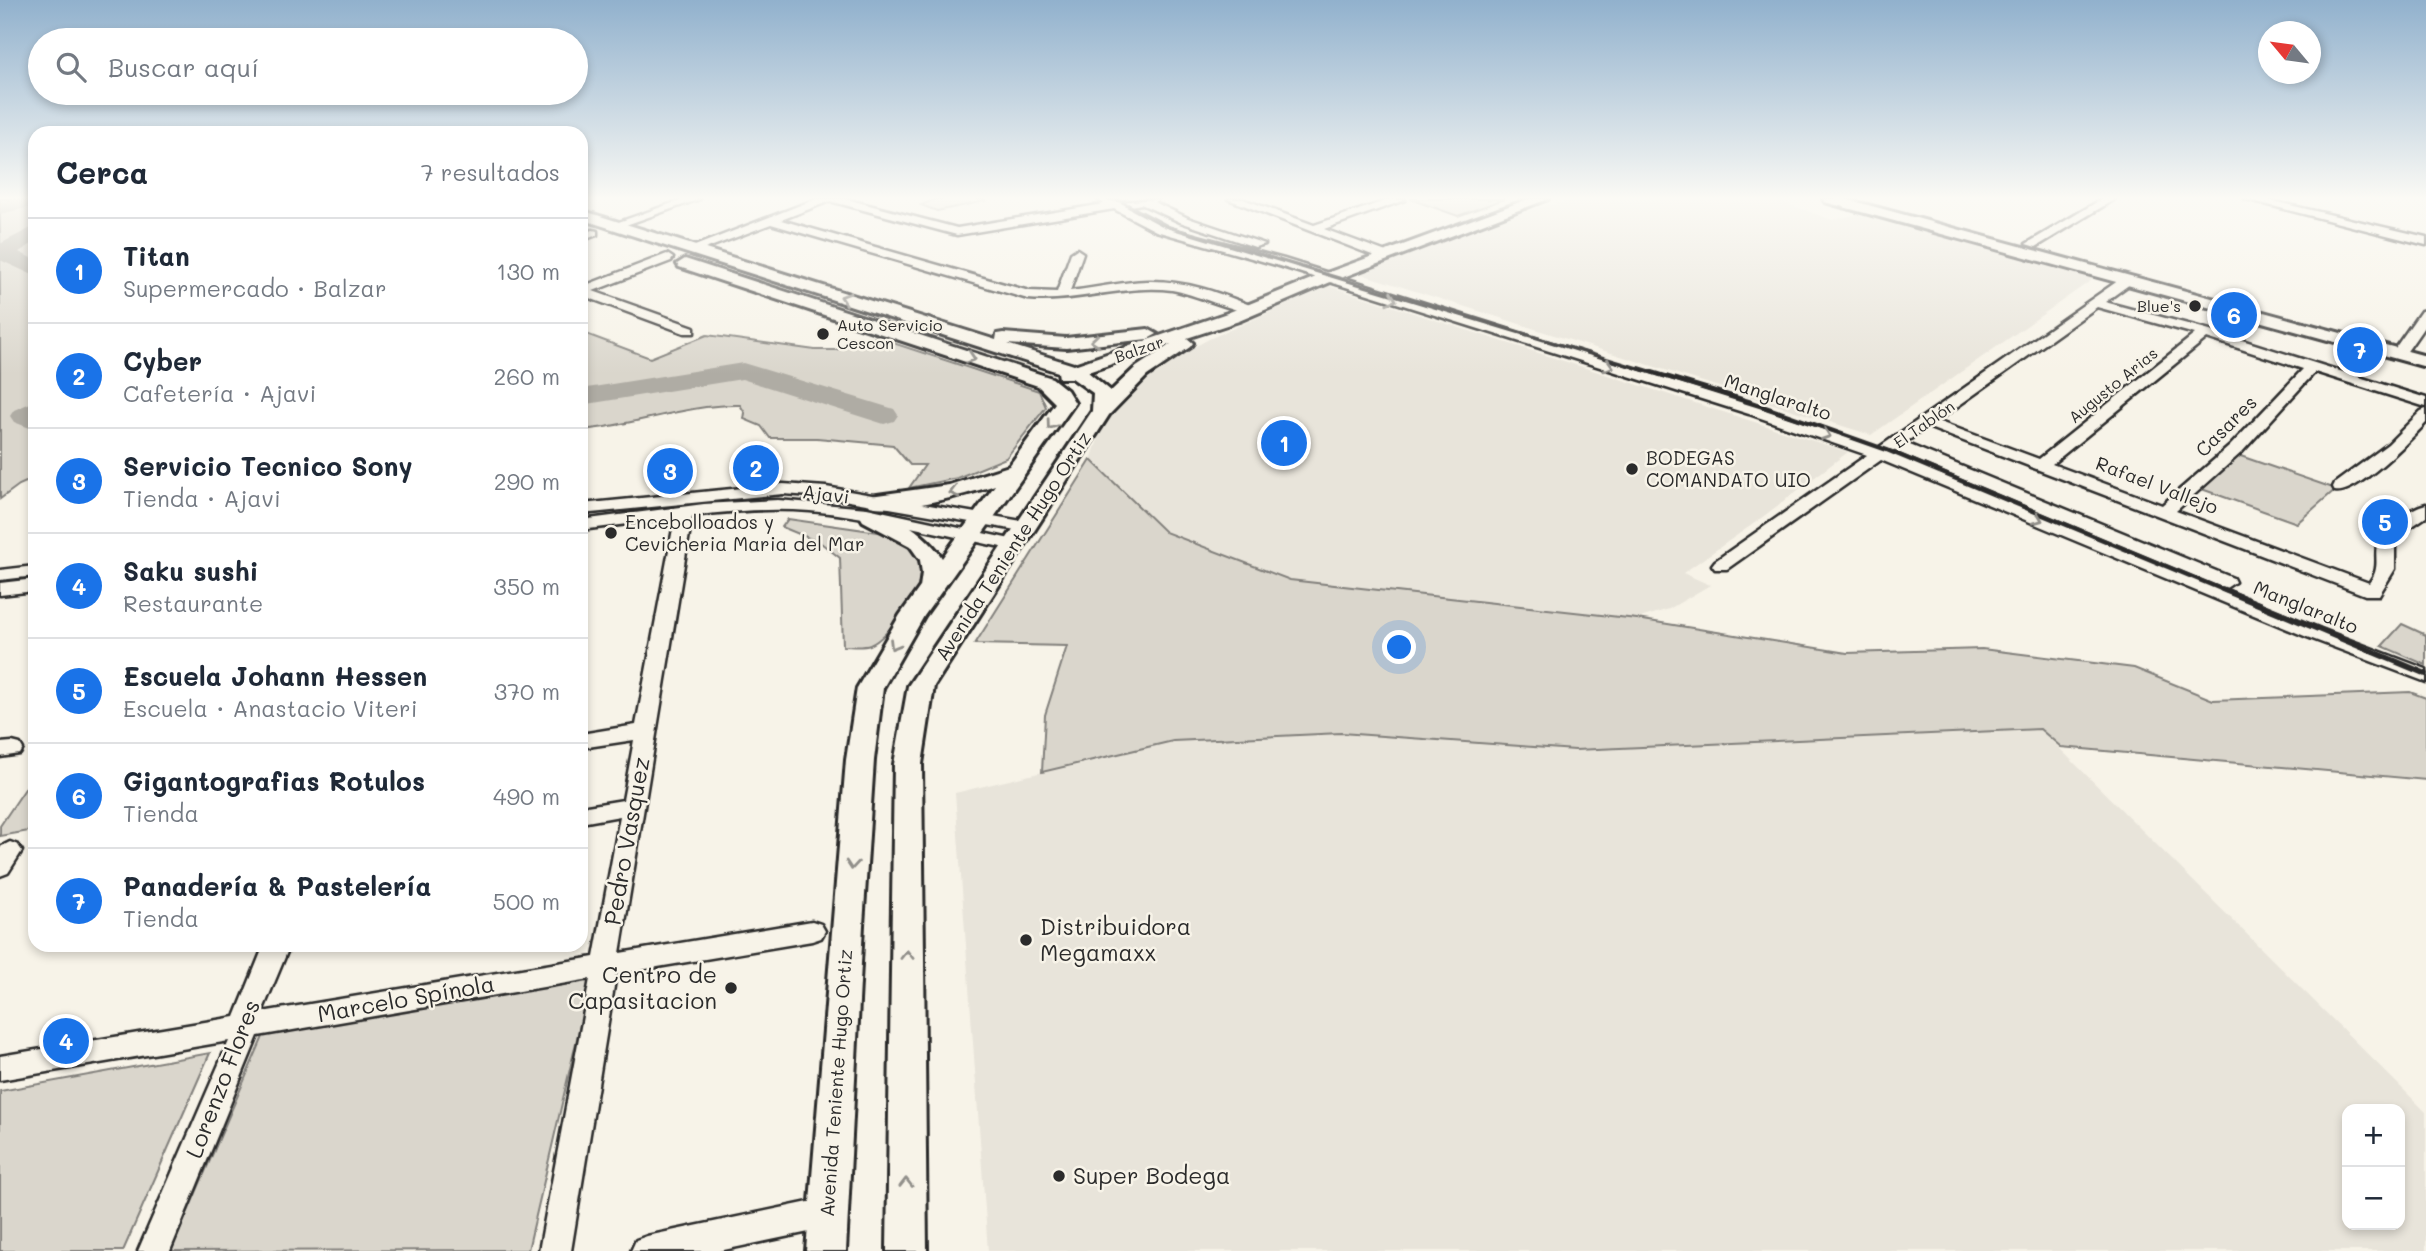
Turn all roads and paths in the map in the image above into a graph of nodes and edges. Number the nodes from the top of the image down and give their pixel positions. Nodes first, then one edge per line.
1 (718, 257) edge
2 (899, 257) edge
3 (1076, 257) edge
4 (1257, 257) edge
5 (1298, 257) edge
6 (1381, 257) edge
7 (2041, 257) edge
8 (2080, 257) edge
9 (667, 258) joint
10 (1343, 272) junction
11 (1327, 278) junction
12 (2126, 281) junction
13 (588, 288) edge
14 (588, 294) edge
15 (1062, 297) junction
16 (2096, 303) junction
17 (1242, 314) junction
18 (2426, 314) edge
19 (1211, 323) junction
20 (689, 330) dead end
21 (2205, 333) junction
22 (959, 334) junction
23 (1196, 336) junction
24 (2402, 348) junction
25 (2426, 348) edge
26 (2426, 362) edge
27 (2312, 367) junction
28 (1078, 374) junction
29 (1049, 385) junction
30 (2426, 403) edge
31 (1102, 411) junction
32 (2426, 414) edge
33 (1927, 422) junction
34 (1888, 450) junction
35 (2042, 464) junction
36 (1019, 470) junction
37 (2341, 487) dead end
38 (588, 508) edge
39 (875, 509) junction
40 (2426, 509) edge
41 (2166, 510) junction
42 (684, 514) junction
43 (588, 524) edge
44 (976, 528) junction
45 (1021, 536) junction
46 (1721, 565) dead end
47 (28, 572) edge
48 (0, 575) edge
49 (28, 586) edge
50 (932, 588) junction
51 (0, 589) edge
52 (2426, 668) edge
53 (2426, 676) edge
54 (646, 731) junction
55 (588, 740) edge
56 (633, 806) junction
57 (588, 814) edge
58 (812, 931) dead end
59 (273, 952) edge
60 (605, 965) junction
61 (249, 1026) junction
62 (0, 1068) edge
63 (828, 1213) junction
64 (154, 1251) edge
65 (555, 1251) edge
66 (648, 1251) edge
67 (826, 1251) edge
68 (906, 1251) edge

22 -> 1 main road
2 - 15 street
3 - 15 street
4 - 11 street, Manglaralto
5 - 10 street
6 - 10 main road, Balzar
7 - 12 main road
8 - 24 main road
9 - 13 street
9 -> 29 main road
10 - 11 main road, Balzar
11 - 17 main road, Balzar
11 -> 34 street, Manglaralto
12 - 16 street, El Tablón
12 - 24 main road
14 - 20 street
15 - 17 street
16 - 21 street
16 - 33 street, El Tablón
17 - 19 main road, Balzar
17 - 23 main road, Balzar
18 - 24 street
19 -> 22 main road
19 - 28 main road, Balzar
21 - 27 street
21 - 35 street, Augusto Arias
22 - 28 main road
23 - 28 main road, Balzar
23 - 31 main road
24 - 25 main road
24 - 26 main road
27 - 30 street
27 - 41 street, Casares
28 - 29 main road, Balzar
28 - 31 main road, Avenida Teniente Hugo Ortiz
29 -> 36 main road, Avenida Teniente Hugo Ortiz
31 - 45 main road, Avenida Teniente Hugo Ortiz
32 - 37 street
33 - 34 street, El Tablón
33 - 35 street, Rafael Vallejo
34 - 46 street, El Tablón
34 - 52 street, Manglaralto
34 -> 53 street, Manglaralto
35 - 41 street, Rafael Vallejo
36 -> 39 main road
36 - 44 main road, Avenida Teniente Hugo Ortiz
38 - 39 street, Ajavi
39 - 42 street, Ajavi
39 - 44 street, Ajavi
39 - 50 main road
40 - 41 street, Rafael Vallejo
42 - 43 street, Ajavi
42 - 54 street, Pedro Vasquez
44 - 45 street, Ajavi
44 - 50 main road, Avenida Teniente Hugo Ortiz
68 -> 45 main road, Avenida Teniente Hugo Ortiz
47 - 48 street
49 - 51 street
50 -> 63 main road, Avenida Teniente Hugo Ortiz
54 - 55 street
54 - 56 street, Pedro Vasquez
56 - 57 street
56 - 60 street, Pedro Vasquez
58 - 60 street, Marcelo Spínola
59 - 61 street, Lorenzo Flores
60 - 61 street, Marcelo Spínola
60 - 65 street, Pedro Vasquez
61 - 62 street, Marcelo Spínola
61 - 64 street, Lorenzo Flores
63 - 66 street
63 - 67 main road, Avenida Teniente Hugo Ortiz

